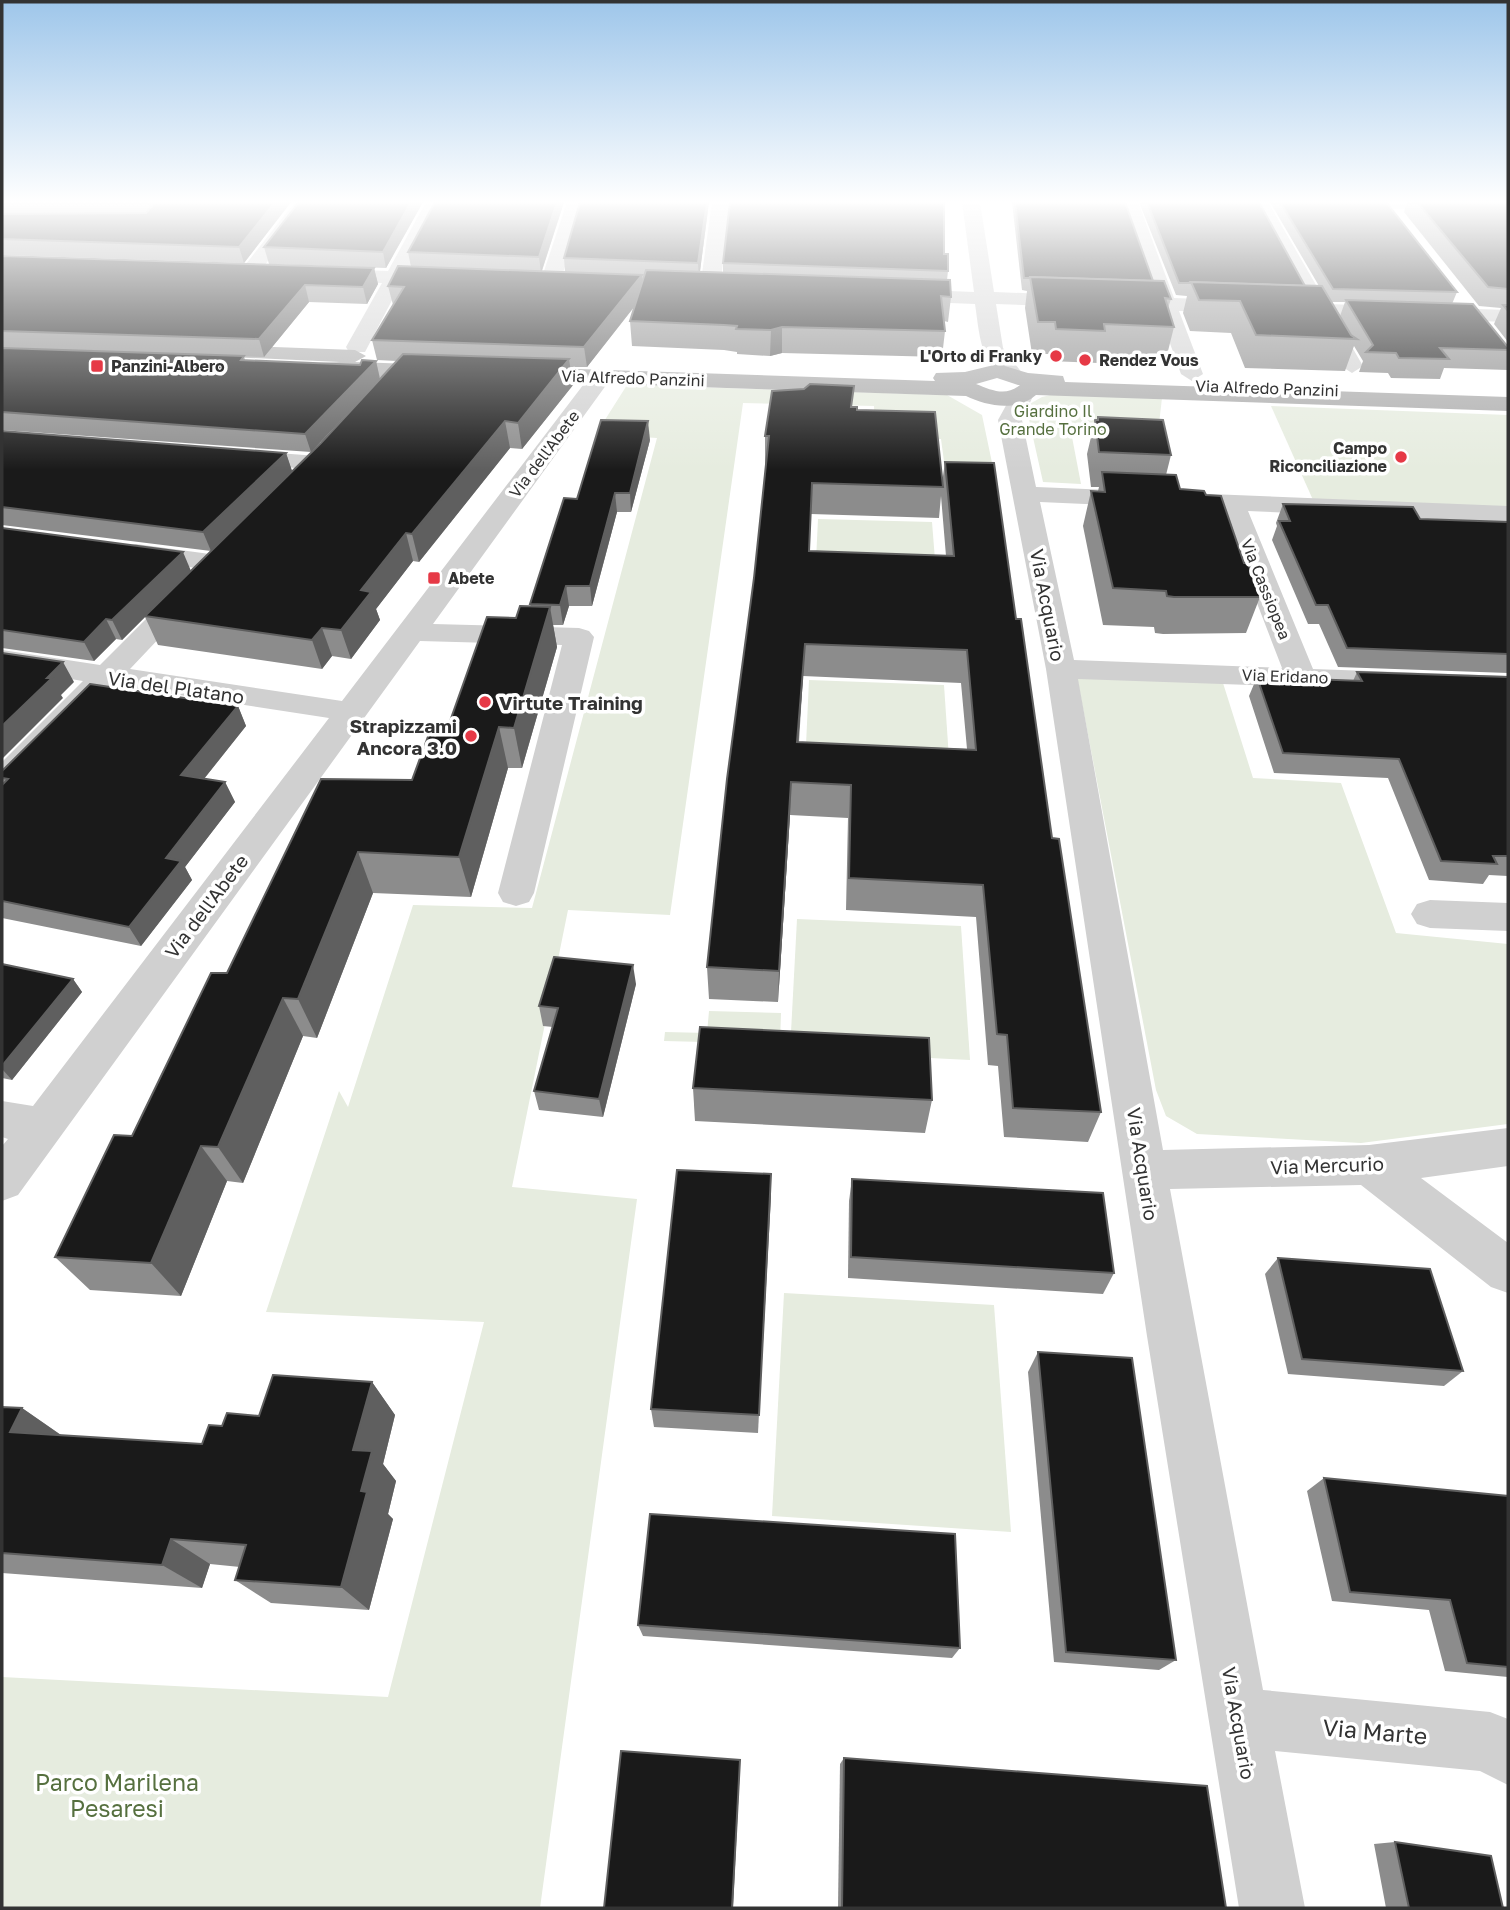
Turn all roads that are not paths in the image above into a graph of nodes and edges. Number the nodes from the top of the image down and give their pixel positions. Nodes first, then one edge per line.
1 (387, 291) edge
2 (984, 291) edge
3 (1163, 291) edge
4 (1311, 291) edge
5 (879, 294) edge
6 (1458, 295) edge
7 (985, 298) junction
8 (1167, 303) junction
9 (1322, 309) junction
10 (1474, 315) junction
11 (1508, 316) edge
12 (1492, 338) edge
13 (357, 347) dead end
14 (193, 357) edge
15 (464, 366) edge
16 (1352, 366) dead end
17 (1192, 374) dead end
18 (601, 377) junction
19 (999, 388) junction
20 (1508, 396) edge
21 (1508, 404) edge
22 (208, 455) edge
23 (291, 490) edge
24 (1024, 494) junction
25 (1231, 502) junction
26 (1508, 514) edge
27 (109, 549) edge
28 (411, 632) junction
29 (2, 659) edge
30 (1061, 669) junction
31 (107, 677) junction
32 (1301, 677) junction
33 (1508, 685) edge
34 (351, 712) junction
35 (2, 781) edge
36 (516, 893) dead end
37 (1430, 915) dead end
38 (1508, 917) edge
39 (22, 1122) edge
40 (1508, 1147) edge
41 (1369, 1165) junction
42 (1144, 1170) junction
43 (2, 1181) edge
44 (1508, 1271) edge
45 (1237, 1717) junction
46 (1508, 1755) edge
47 (1272, 1908) edge

1 - 13 street
2 - 7 street
3 - 8 street
4 - 9 street
5 - 7 street
6 - 10 street
7 - 8 street
7 - 19 street
8 - 9 street
8 - 17 street
9 - 10 street
9 - 16 street
10 - 11 street
10 - 12 street
14 - 15 main road
18 - 19 main road, Via Alfredo Panzini
18 - 19 main road, Via Alfredo Panzini
18 - 28 street, Via dell'Abete
19 - 20 main road, Via Alfredo Panzini
19 - 21 main road, Via Alfredo Panzini
19 - 24 street, Via Acquario
22 - 23 street
24 - 25 street
24 - 30 street, Via Acquario
25 - 26 street
25 - 32 street, Via Cassiopea
27 - 31 street
28 - 34 street, Via dell'Abete
28 - 36 street
29 - 31 street, Via del Platano
30 - 32 street, Via Eridano
30 - 42 street, Via Acquario
31 - 34 street, Via del Platano
31 - 35 street
32 - 33 street, Via Eridano
34 - 39 street, Via dell'Abete
37 - 38 street
39 - 43 street, Via dell'Abete
40 - 41 street, Via Mercurio
41 - 42 street, Via Mercurio
41 - 44 street
42 - 45 street, Via Acquario
45 - 46 street, Via Marte
45 - 47 street, Via Acquario

